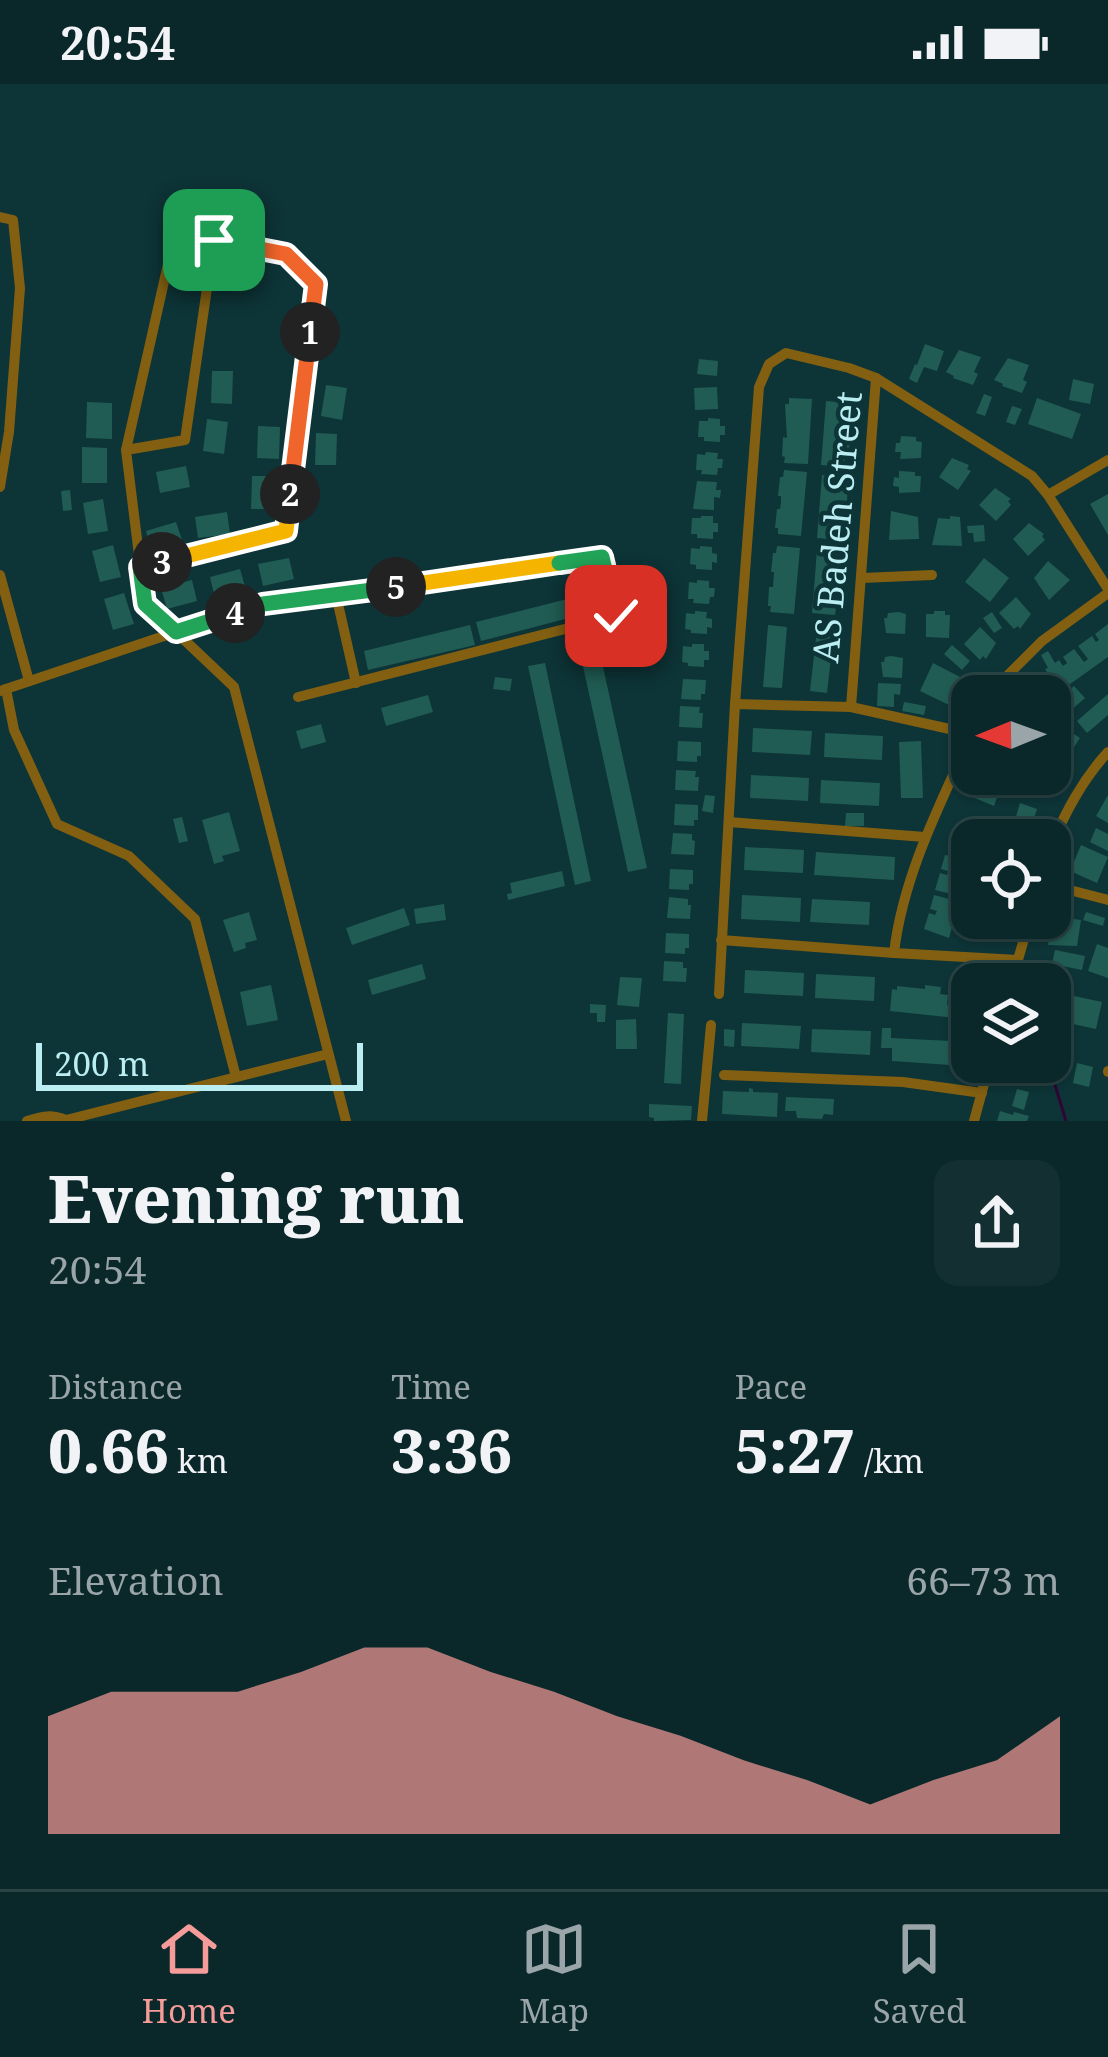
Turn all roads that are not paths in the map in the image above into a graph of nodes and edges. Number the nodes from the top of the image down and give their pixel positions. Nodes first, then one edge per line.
1 (0, 217) edge
2 (214, 240) junction
3 (875, 378) junction
4 (126, 450) junction
5 (1108, 460) edge
6 (0, 487) edge
7 (1048, 495) junction
8 (140, 567) junction
9 (0, 575) edge
10 (932, 575) dead end
11 (862, 578) junction
12 (1108, 591) edge
13 (336, 595) junction
14 (176, 632) junction
15 (1008, 675) edge
16 (29, 681) junction
17 (356, 682) junction
18 (3, 690) edge
19 (298, 698) dead end
20 (735, 704) junction
21 (851, 707) junction
22 (951, 729) edge
23 (1108, 752) edge
24 (951, 780) edge
25 (1062, 819) edge
26 (729, 822) junction
27 (925, 837) junction
28 (1071, 890) edge
29 (1108, 899) edge
30 (1024, 939) edge
31 (722, 940) junction
32 (895, 952) junction
33 (1018, 960) junction
34 (1017, 963) edge
35 (719, 994) dead end
36 (711, 1025) dead end
37 (328, 1054) junction
38 (724, 1075) dead end
39 (236, 1077) junction
40 (985, 1083) edge
41 (982, 1093) junction
42 (27, 1121) edge
43 (66, 1121) edge
44 (346, 1121) edge
45 (701, 1121) edge
46 (974, 1121) edge

1 - 6 street
2 - 4 street
2 - 4 street
2 - 8 street
3 - 7 street, AS Badeh Street
3 - 11 street, AS Badeh Street
3 - 20 street
4 - 8 street
5 - 7 street
7 - 12 street, AS Badeh Street
8 - 14 street
9 - 16 street
10 - 11 street
11 - 21 street, AS Badeh Street
12 - 15 street
13 - 14 street
13 - 17 street
13 - 17 street
14 - 16 street
14 - 37 street
16 - 18 street
17 - 19 street
18 - 39 street
20 - 21 street
20 - 26 street
21 - 22 street
23 - 25 street
24 - 27 street
26 - 27 street
26 - 31 street
27 - 32 street
28 - 29 street
30 - 33 street
31 - 32 street
31 - 35 street
32 - 33 street
33 - 34 street
36 - 45 street
37 - 39 street
37 - 44 street
38 - 41 street
39 - 43 street
40 - 41 street
41 - 46 street
42 - 43 street

